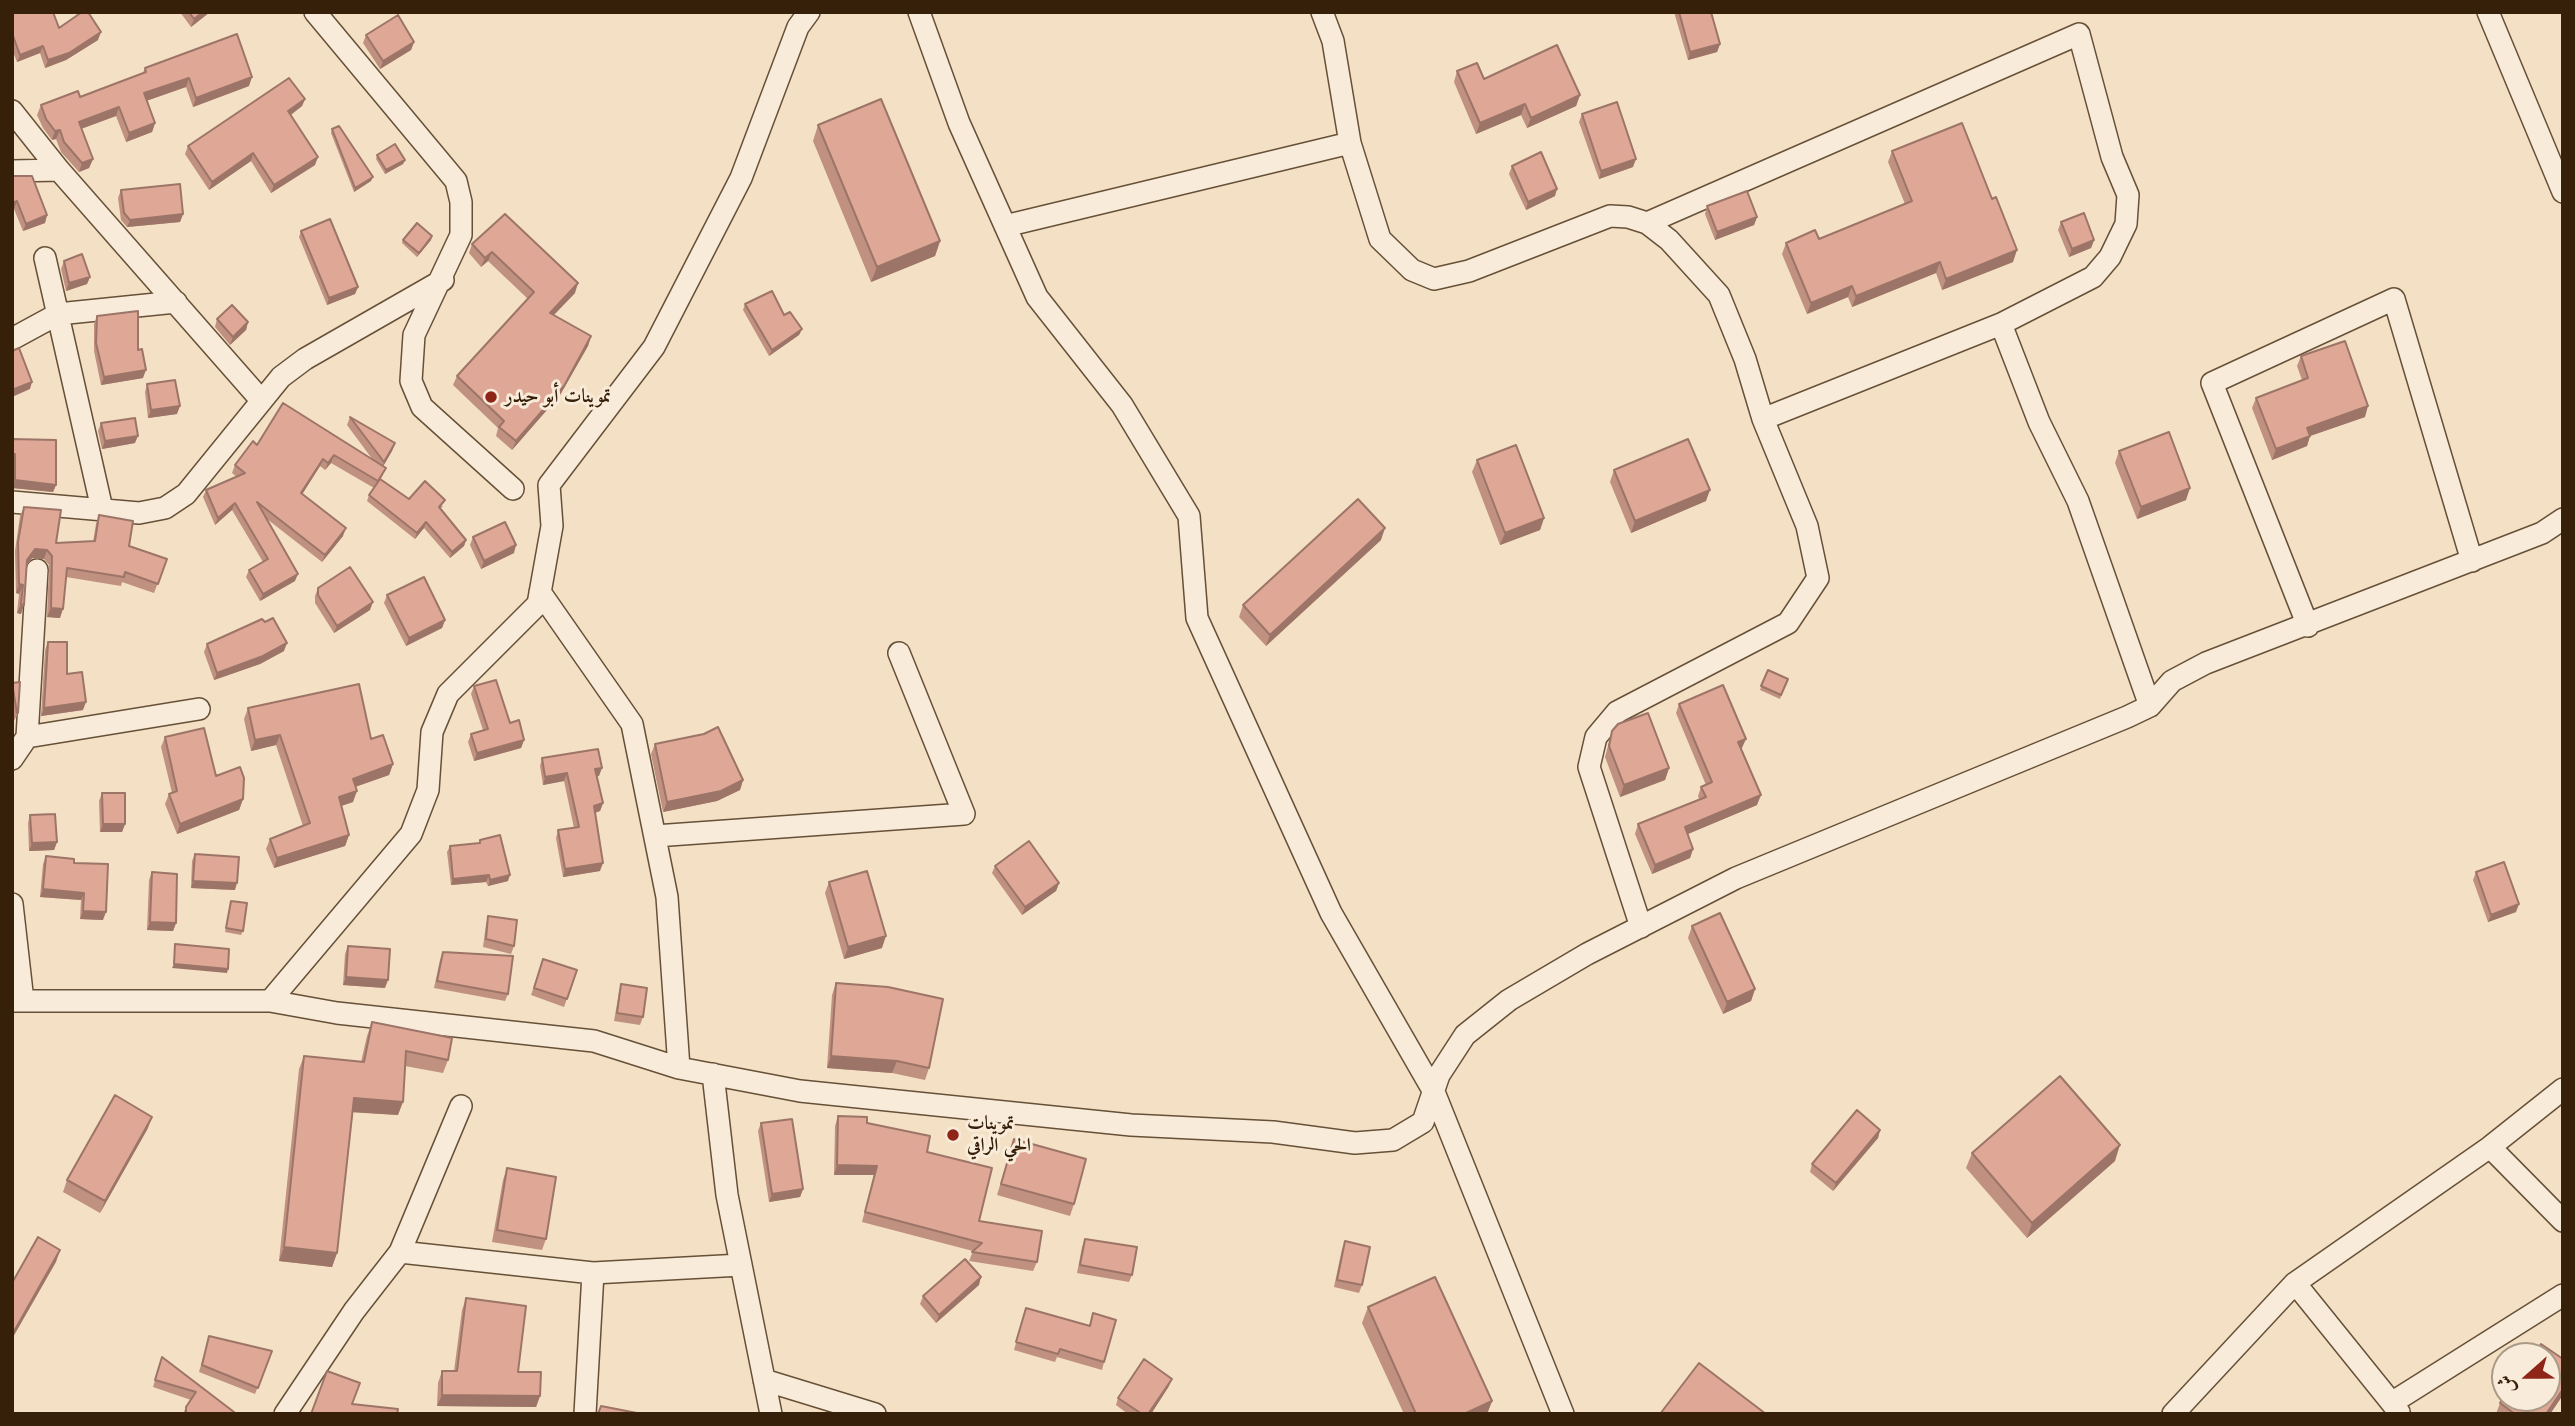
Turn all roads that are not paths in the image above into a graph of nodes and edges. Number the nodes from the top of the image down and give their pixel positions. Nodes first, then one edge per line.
1 (314, 12) edge
2 (809, 12) edge
3 (919, 12) edge
4 (1322, 12) edge
5 (2488, 12) edge
6 (12, 111) edge
7 (1350, 143) junction
8 (59, 170) junction
9 (12, 171) edge
10 (2563, 192) edge
11 (1647, 223) junction
12 (1004, 226) junction
13 (45, 258) dead end
14 (443, 280) junction
15 (176, 302) junction
16 (58, 314) junction
17 (2001, 324) junction
18 (12, 339) edge
19 (261, 400) junction
20 (1763, 419) junction
21 (513, 489) dead end
22 (12, 502) edge
23 (102, 509) junction
24 (2563, 519) edge
25 (2472, 561) junction
26 (37, 570) dead end
27 (540, 592) junction
28 (2308, 626) junction
29 (899, 653) dead end
30 (2150, 706) junction
31 (199, 709) dead end
32 (27, 737) junction
33 (12, 760) edge
34 (655, 836) junction
35 (12, 904) edge
36 (1641, 927) junction
37 (18, 1001) edge
38 (270, 1001) junction
39 (679, 1068) junction
40 (713, 1074) junction
41 (2563, 1089) edge
42 (1434, 1092) junction
43 (461, 1107) dead end
44 (2490, 1146) junction
45 (2563, 1221) edge
46 (400, 1252) junction
47 (741, 1265) junction
48 (593, 1273) junction
49 (2295, 1283) junction
50 (2563, 1295) edge
51 (764, 1380) junction
52 (2396, 1408) edge
53 (285, 1414) edge
54 (585, 1414) edge
55 (771, 1414) edge
56 (875, 1414) edge
57 (1563, 1414) edge
58 (2173, 1414) edge

1 - 14 street
2 - 27 street
3 - 12 street
4 - 7 street
5 - 10 street
6 - 8 street
7 - 11 street
7 - 12 street
8 - 9 street
8 - 15 street
11 - 17 street
11 - 20 street
12 - 42 street
13 - 16 street
14 - 19 street
14 - 21 street
15 - 16 street
15 - 19 street
16 - 18 street
16 - 23 street
17 - 20 street
17 - 30 street
19 - 23 street
20 - 36 street
22 - 23 street
24 - 25 street
25 - 28 street
25 - 28 street
26 - 32 street
27 - 34 street
27 - 38 street
28 - 30 street
29 - 34 street
30 - 36 street
31 - 32 street
32 - 33 street
34 - 39 street
35 - 37 street
36 - 42 street
37 - 38 street
38 - 39 street
39 - 40 street
40 - 42 street
40 - 47 street
41 - 44 street
42 - 57 street
43 - 46 street
44 - 45 street
44 - 49 street
46 - 48 street
46 - 53 street
47 - 48 street
47 - 51 street
48 - 54 street
49 - 52 street
49 - 58 street
50 - 52 street
51 - 55 street
51 - 56 street

